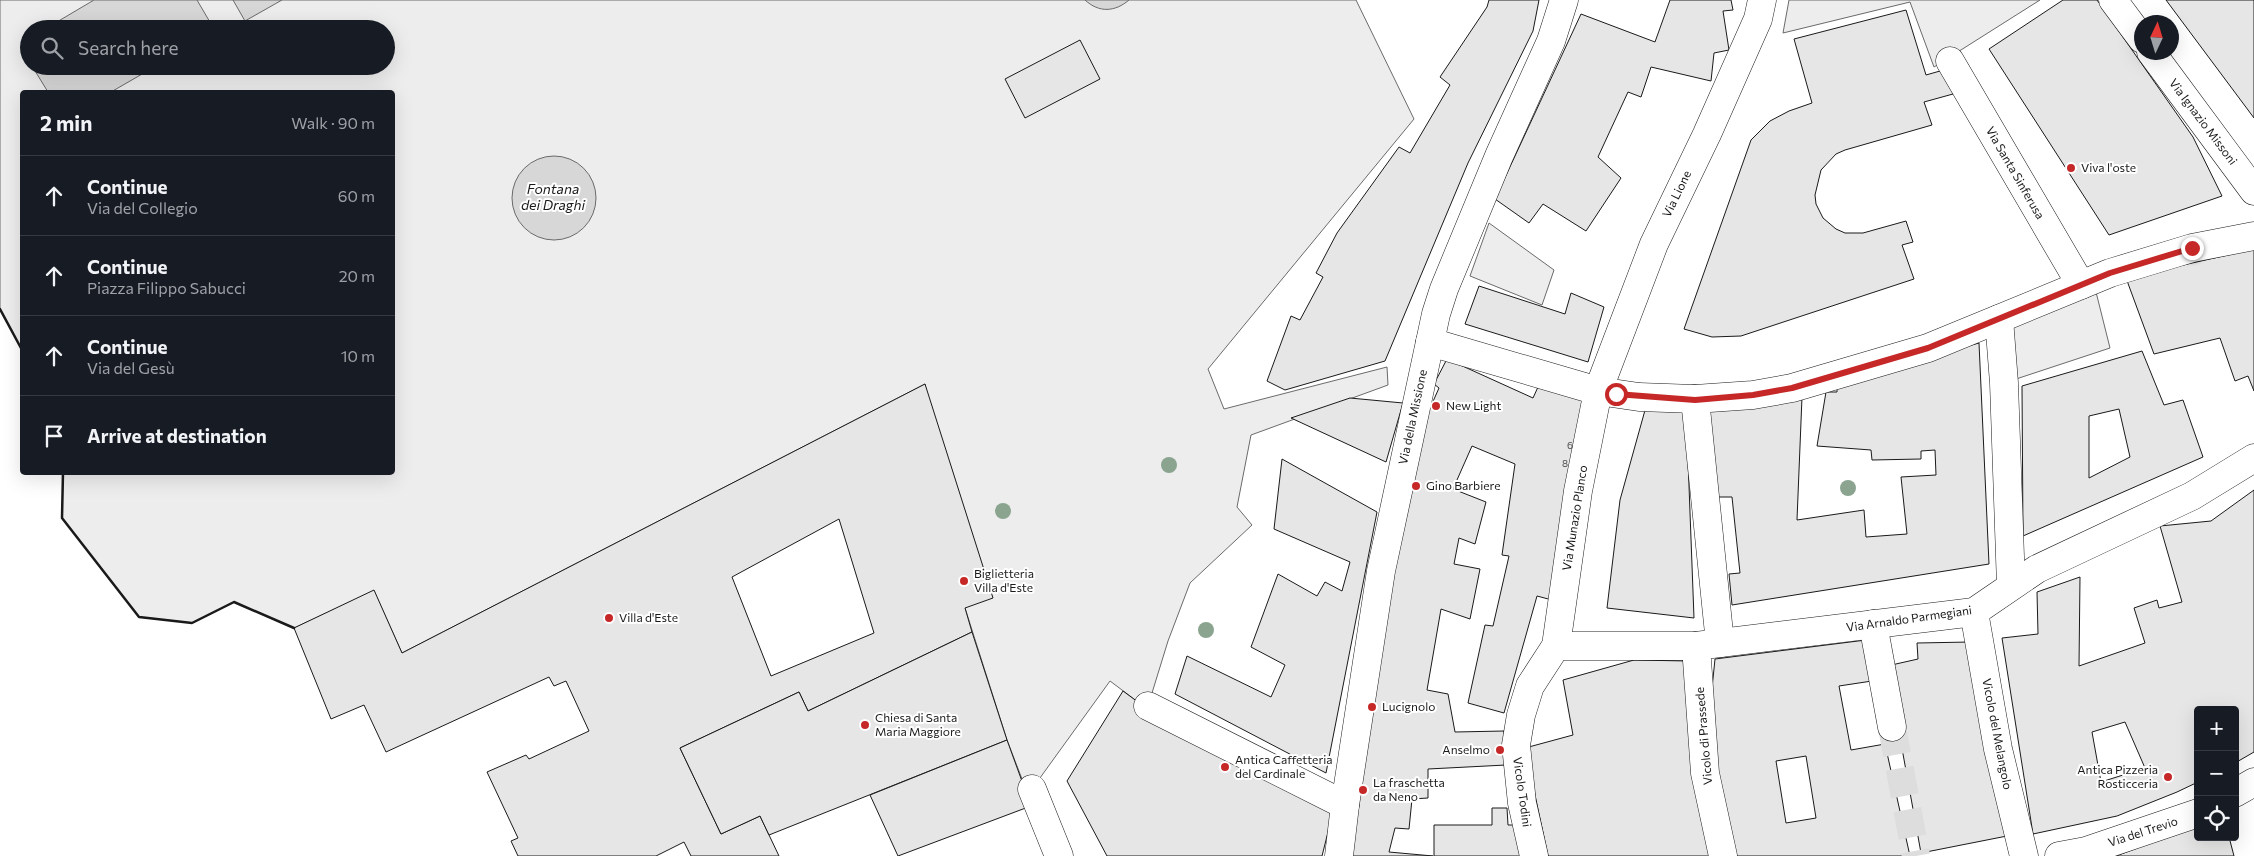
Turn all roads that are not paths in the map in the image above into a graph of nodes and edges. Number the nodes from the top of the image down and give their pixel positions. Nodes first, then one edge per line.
1 (1564, 0) edge
2 (1762, 0) edge
3 (2113, 0) edge
4 (2134, 29) edge
5 (2157, 60) edge
6 (1950, 61) dead end
7 (2254, 191) edge
8 (2254, 236) edge
9 (2081, 285) junction
10 (1990, 323) junction
11 (1430, 342) junction
12 (1598, 391) junction
13 (1695, 400) junction
14 (2254, 458) edge
15 (2011, 586) junction
16 (1974, 612) junction
17 (1873, 624) junction
18 (1708, 644) junction
19 (1556, 646) junction
20 (1148, 706) dead end
21 (1892, 727) tunnel mouth
22 (2254, 782) edge
23 (1032, 789) dead end
24 (2239, 791) edge
25 (1345, 805) junction
26 (2194, 814) edge
27 (1060, 856) edge
28 (1339, 856) edge
29 (1534, 856) edge
30 (1723, 856) edge
31 (2024, 856) edge
32 (2059, 856) edge

1 - 11 street, Via della Missione
2 - 12 street, Via Lione
3 - 4 street
5 - 7 street, Via Ignazio Missoni
6 - 9 street, Via Santa Sinferusa
8 - 9 street
9 - 10 street
10 - 13 street
10 - 15 street
11 - 12 street
11 - 25 street, Via della Missione
12 - 13 street
12 - 19 street, Via Munazio Planco
13 - 18 street, Vicolo di Prassede
14 - 15 street, Via Arnaldo Parmegiani
15 - 16 street, Via Arnaldo Parmegiani
16 - 17 street, Via Arnaldo Parmegiani
16 - 31 street, Vicolo del Melangolo
17 - 18 street, Via Arnaldo Parmegiani
17 - 21 street
18 - 19 street, Via Arnaldo Parmegiani
18 - 30 street, Vicolo di Prassede
19 - 29 street, Vicolo Todini
20 - 25 street
22 - 24 street
23 - 27 street
25 - 28 street, Via della Missione
26 - 32 street, Via del Trevio

